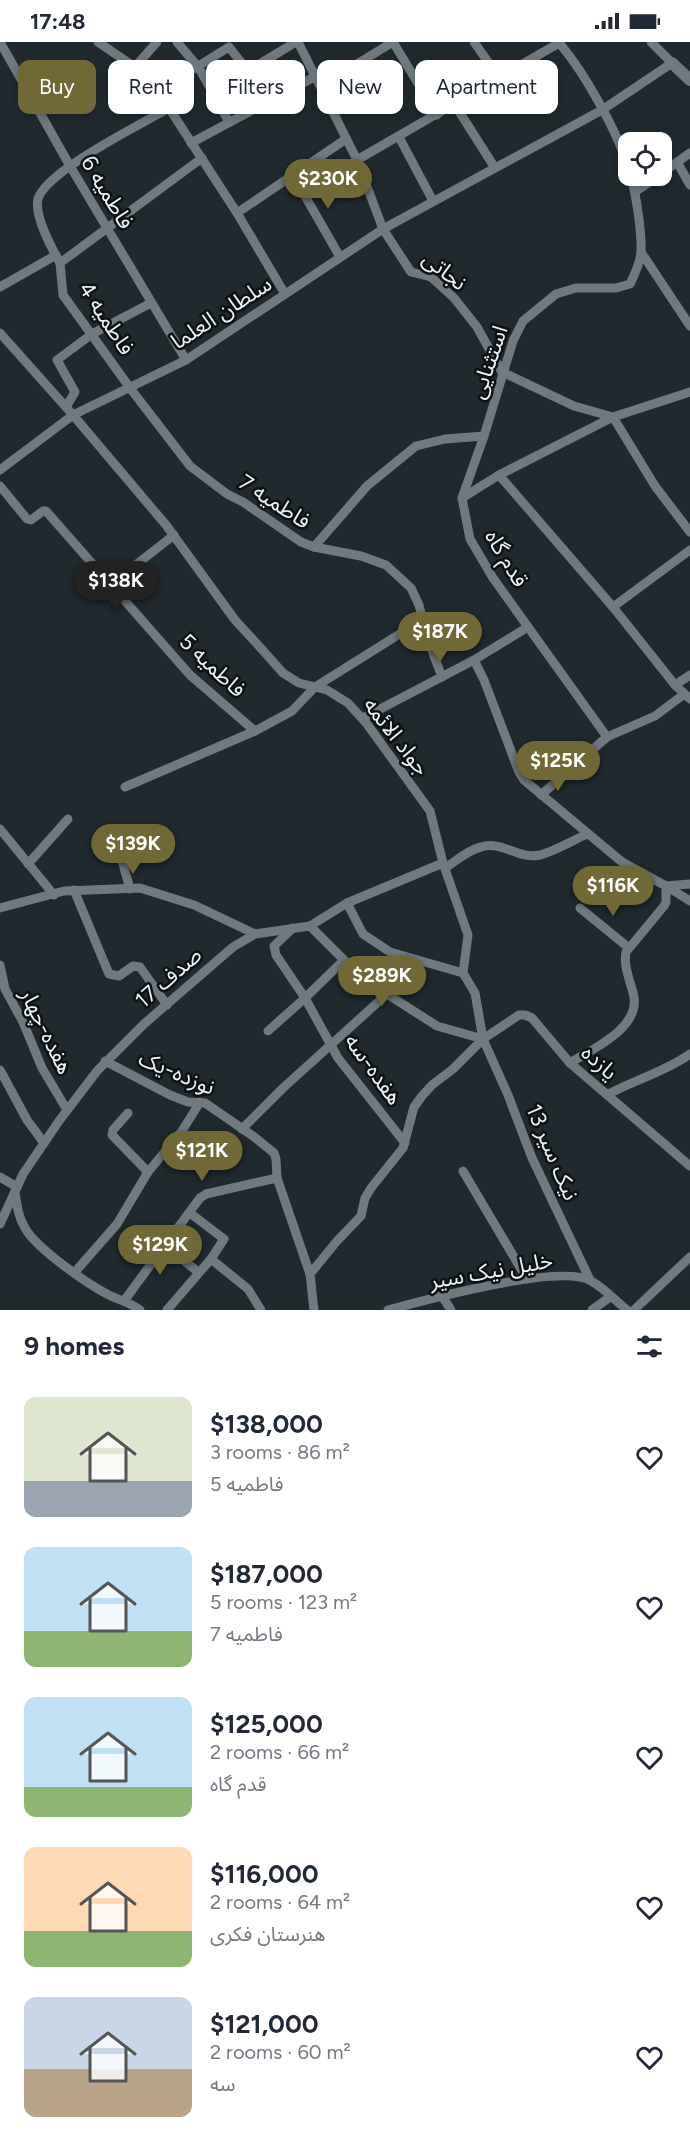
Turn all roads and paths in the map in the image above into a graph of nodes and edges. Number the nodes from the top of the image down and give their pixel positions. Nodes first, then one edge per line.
1 (0, 42) edge
2 (98, 42) edge
3 (157, 42) edge
4 (177, 42) edge
5 (297, 42) edge
6 (393, 42) edge
7 (474, 42) edge
8 (651, 42) edge
9 (558, 43) edge
10 (227, 45) edge
11 (123, 60) edge
12 (141, 60) edge
13 (239, 60) edge
14 (267, 60) edge
15 (364, 60) edge
16 (487, 60) edge
17 (531, 60) edge
18 (672, 63) junction
19 (197, 65) junction
20 (194, 67) edge
21 (316, 76) joint
22 (690, 81) edge
23 (305, 82) edge
24 (602, 110) junction
25 (159, 114) edge
26 (173, 114) edge
27 (246, 114) edge
28 (334, 114) edge
29 (461, 114) edge
30 (437, 115) joint
31 (230, 122) junction
32 (399, 137) junction
33 (346, 139) junction
34 (618, 142) edge
35 (191, 143) junction
36 (690, 153) edge
37 (202, 158) junction
38 (357, 160) junction
39 (677, 162) junction
40 (70, 166) junction
41 (672, 166) edge
42 (495, 168) junction
43 (293, 175) junction
44 (690, 185) edge
45 (634, 186) edge
46 (643, 186) edge
47 (635, 192) junction
48 (433, 201) junction
49 (237, 213) junction
50 (107, 228) junction
51 (383, 230) junction
52 (641, 252) junction
53 (340, 258) junction
54 (58, 259) junction
55 (0, 286) edge
56 (285, 294) junction
57 (152, 303) junction
58 (690, 326) edge
59 (0, 333) edge
60 (92, 334) junction
61 (186, 360) junction
62 (502, 372) junction
63 (130, 388) junction
64 (690, 392) edge
65 (70, 411) junction
66 (613, 417) junction
67 (484, 436) junction
68 (0, 470) edge
69 (499, 474) junction
70 (0, 486) edge
71 (462, 498) junction
72 (690, 532) edge
73 (174, 535) junction
74 (315, 548) junction
75 (690, 550) edge
76 (110, 585) junction
77 (613, 607) junction
78 (422, 620) junction
79 (528, 627) junction
80 (474, 660) junction
81 (690, 675) edge
82 (442, 677) junction
83 (675, 685) junction
84 (315, 687) junction
85 (686, 697) edge
86 (363, 718) junction
87 (255, 731) junction
88 (607, 737) junction
89 (125, 787) dead end
90 (541, 795) junction
91 (68, 819) dead end
92 (0, 829) edge
93 (587, 834) junction
94 (98, 851) dead end
95 (28, 864) junction
96 (444, 866) junction
97 (690, 884) edge
98 (666, 886) junction
99 (130, 889) junction
100 (74, 890) junction
101 (54, 895) junction
102 (690, 901) edge
103 (347, 903) junction
104 (0, 908) edge
105 (580, 908) dead end
106 (310, 926) junction
107 (293, 928) junction
108 (255, 934) junction
109 (629, 948) junction
110 (344, 960) junction
111 (0, 965) edge
112 (463, 973) junction
113 (387, 994) junction
114 (305, 998) junction
115 (167, 1005) junction
116 (268, 1031) dead end
117 (483, 1039) junction
118 (332, 1046) junction
119 (690, 1054) edge
120 (105, 1061) junction
121 (570, 1063) junction
122 (0, 1070) edge
123 (607, 1095) junction
124 (200, 1102) junction
125 (67, 1110) junction
126 (128, 1113) dead end
127 (242, 1129) junction
128 (44, 1143) junction
129 (405, 1143) junction
130 (690, 1166) edge
131 (463, 1171) dead end
132 (148, 1172) junction
133 (0, 1178) edge
134 (278, 1178) junction
135 (16, 1190) junction
136 (190, 1214) junction
137 (0, 1224) edge
138 (165, 1245) junction
139 (690, 1257) edge
140 (211, 1259) junction
141 (75, 1272) junction
142 (198, 1272) junction
143 (310, 1274) junction
144 (527, 1280) junction
145 (590, 1280) junction
146 (442, 1296) junction
147 (610, 1297) junction
148 (124, 1301) junction
149 (140, 1310) edge
150 (167, 1310) edge
151 (261, 1310) edge
152 (314, 1310) edge
153 (388, 1310) edge
154 (451, 1310) edge
155 (592, 1310) edge
156 (627, 1310) edge
157 (634, 1310) edge

1 - 40 street, فاطمیه 6
2 - 11 street
3 - 12 street
4 - 19 street
5 - 14 street
5 - 21 street
6 - 15 street
6 - 30 street
7 - 16 street
8 - 18 street
9 - 17 street
9 - 24 street
10 - 13 street
10 - 19 street
18 - 22 street
18 - 24 street, سلطان العلما
19 - 20 street
19 - 31 street
21 - 23 street
24 - 34 street
24 - 42 street, سلطان العلما
25 - 40 street
26 - 35 street
27 - 31 street
28 - 33 street
29 - 42 street
30 - 32 street
31 - 35 street
32 - 38 street
32 - 48 street
33 - 38 street
33 - 43 street
35 - 37 street
36 - 39 street
37 - 49 street
37 - 50 street, فاطمیه 4
38 - 51 street
39 - 41 street
39 - 44 street
40 - 50 street, فاطمیه 6
40 - 54 street
42 - 48 street, سلطان العلما
43 - 49 street
43 - 53 street
45 - 47 street, استثنایی
46 - 47 street
47 - 52 street, استثنایی
48 - 51 street, سلطان العلما
49 - 56 street
50 - 54 street, فاطمیه 4
50 - 57 street, فاطمیه 6
51 - 53 street, سلطان العلما
51 - 62 street, نجاتی
52 - 58 street
52 - 62 street, استثنایی
53 - 56 street, سلطان العلما
54 - 55 street
54 - 60 street, فاطمیه 4
56 - 61 street, سلطان العلما
57 - 60 street
57 - 61 street, فاطمیه 6
59 - 65 street, جواد الائمه
60 - 63 street, فاطمیه 4
60 - 65 street
61 - 63 street, سلطان العلما
62 - 66 street
62 - 67 street, استثنایی
63 - 65 street, سلطان العلما
63 - 74 street, فاطمیه 7
64 - 66 street
65 - 68 street, سلطان العلما
65 - 73 street, جواد الائمه
66 - 69 street
66 - 72 street
67 - 71 street, استثنایی
67 - 74 street
69 - 71 street
69 - 77 street
70 - 76 street, فاطمیه 5
71 - 79 street, قدم گاه
73 - 76 street
73 - 84 street, جواد الائمه
74 - 78 street, فاطمیه 7
75 - 77 street
76 - 87 street, فاطمیه 5
77 - 83 street
78 - 82 street, فاطمیه 7
78 - 84 street
79 - 80 street
79 - 88 street, قدم گاه
80 - 82 street
80 - 90 street
81 - 83 street
82 - 86 street
83 - 85 street
84 - 86 street, جواد الائمه
84 - 87 street
85 - 88 street
86 - 96 street, جواد الائمه
87 - 89 street
88 - 90 street
90 - 93 street
91 - 95 street
92 - 95 street
93 - 96 street, صدف 17
93 - 98 street
94 - 99 street
95 - 101 street
96 - 103 street, صدف 17
96 - 112 street, جواد الائمه
97 - 98 street
98 - 102 street
98 - 109 street
99 - 100 street
99 - 108 street
100 - 101 street
100 - 115 street
101 - 104 street
103 - 106 street, صدف 17
103 - 112 street
105 - 109 street
106 - 107 street, صدف 17
106 - 110 street
107 - 108 street, صدف 17
107 - 114 street, هفده-سه
108 - 115 street, صدف 17
109 - 121 street
110 - 113 street
110 - 114 street
111 - 125 street, هفده-چهار
112 - 117 street
113 - 117 street
113 - 118 street
114 - 116 street
114 - 118 street, هفده-سه
115 - 120 street, صدف 17
117 - 121 street, یازده
117 - 129 street
117 - 145 street, نیک سیر 13
118 - 127 street
118 - 129 street, هفده-سه
119 - 123 street
120 - 124 street, نوزده-یک
120 - 125 street, صدف 17
121 - 123 street, یازده
122 - 128 street
123 - 130 street, یازده
124 - 127 street, نوزده-یک
124 - 132 street
125 - 128 street, صدف 17
126 - 132 street
127 - 134 street, نوزده-یک
128 - 135 street, صدف 17
129 - 143 street
131 - 144 street
132 - 141 street
133 - 135 street
134 - 136 street
134 - 143 street, نوزده-یک
135 - 137 street, صدف 17
135 - 141 street
136 - 138 street
136 - 140 street
138 - 142 street
138 - 148 street
139 - 157 street
140 - 142 street
140 - 151 street
141 - 148 street
142 - 150 street
143 - 152 street, نوزده-یک
144 - 145 street, خلیل نیک سیر
144 - 146 street, خلیل نیک سیر
145 - 147 street
146 - 153 street, خلیل نیک سیر
146 - 154 street
147 - 155 street
147 - 156 street
148 - 149 street

